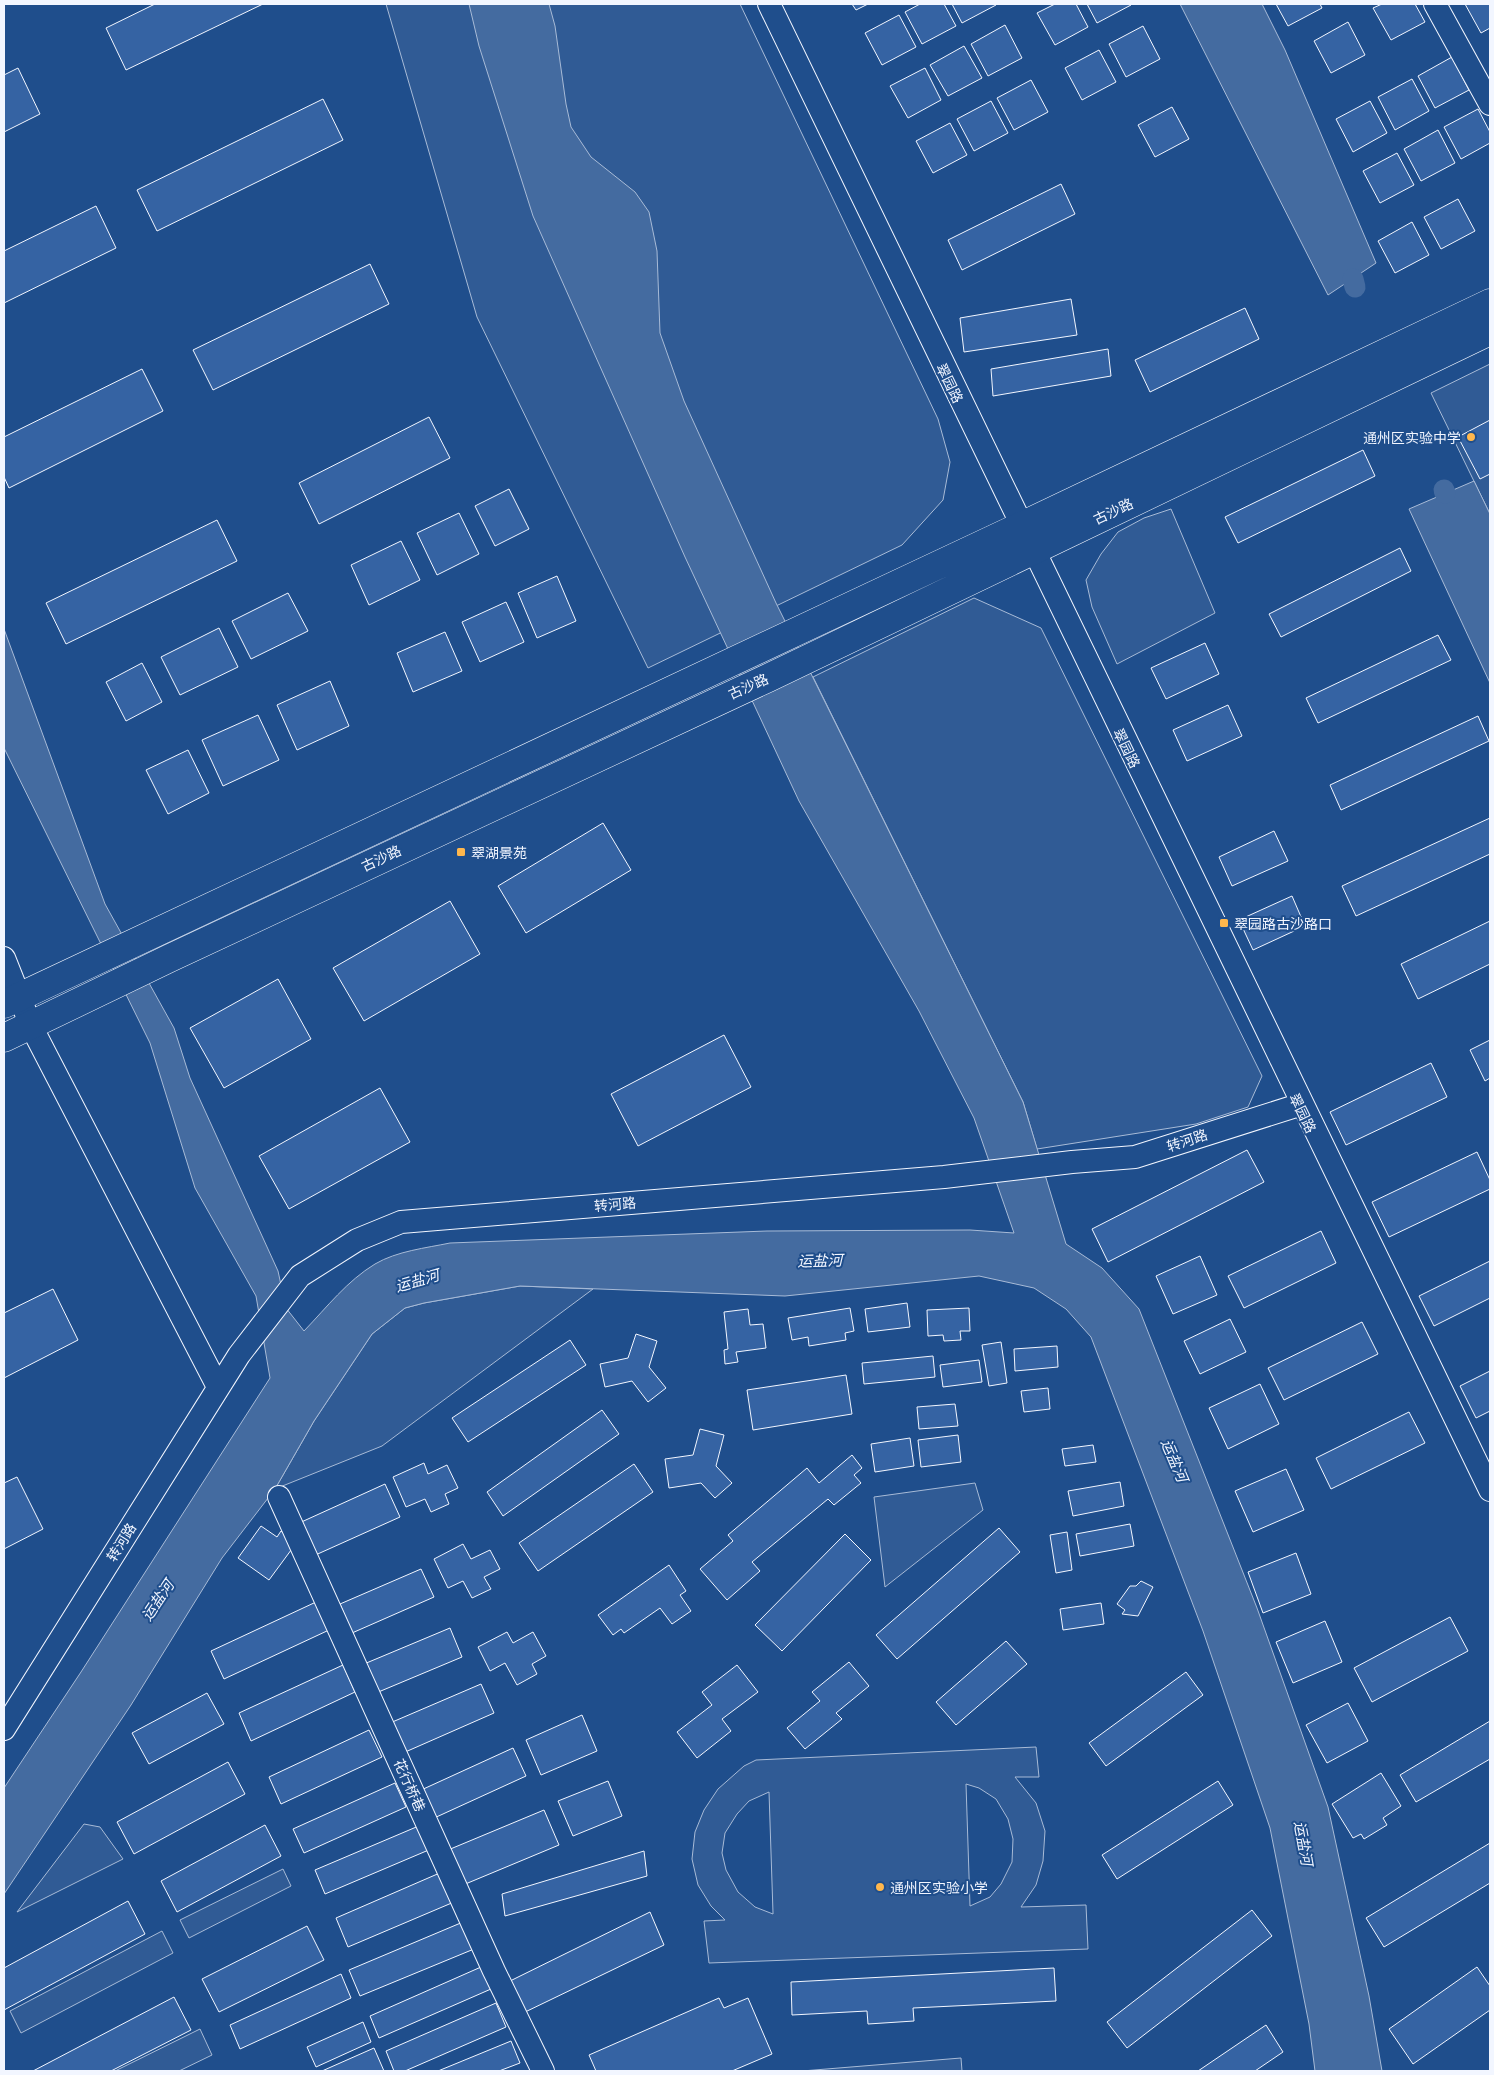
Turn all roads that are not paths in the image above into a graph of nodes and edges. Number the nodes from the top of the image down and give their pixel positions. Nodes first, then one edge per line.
1 (769, 4) edge
2 (1435, 4) edge
3 (1490, 104) edge
4 (1490, 304) edge
5 (1490, 331) edge
6 (1025, 539) junction
7 (4, 958) edge
8 (11, 1000) edge
9 (31, 1026) junction
10 (4, 1038) edge
11 (1299, 1105) junction
12 (218, 1387) junction
13 (1490, 1490) edge
14 (279, 1497) dead end
15 (4, 1729) edge
16 (543, 2071) edge

1 - 6 street, 翠园路
2 - 3 street
4 - 6 main road, 古沙路
5 - 6 main road, 古沙路
6 - 8 main road, 古沙路
6 - 9 main road, 古沙路
6 - 11 street, 翠园路
7 - 8 street
8 - 9 street
9 - 10 main road, 古沙路
9 - 12 street
11 - 12 street, 转河路
11 - 13 street, 翠园路
12 - 15 street, 转河路
14 - 16 street, 花行桥巷

